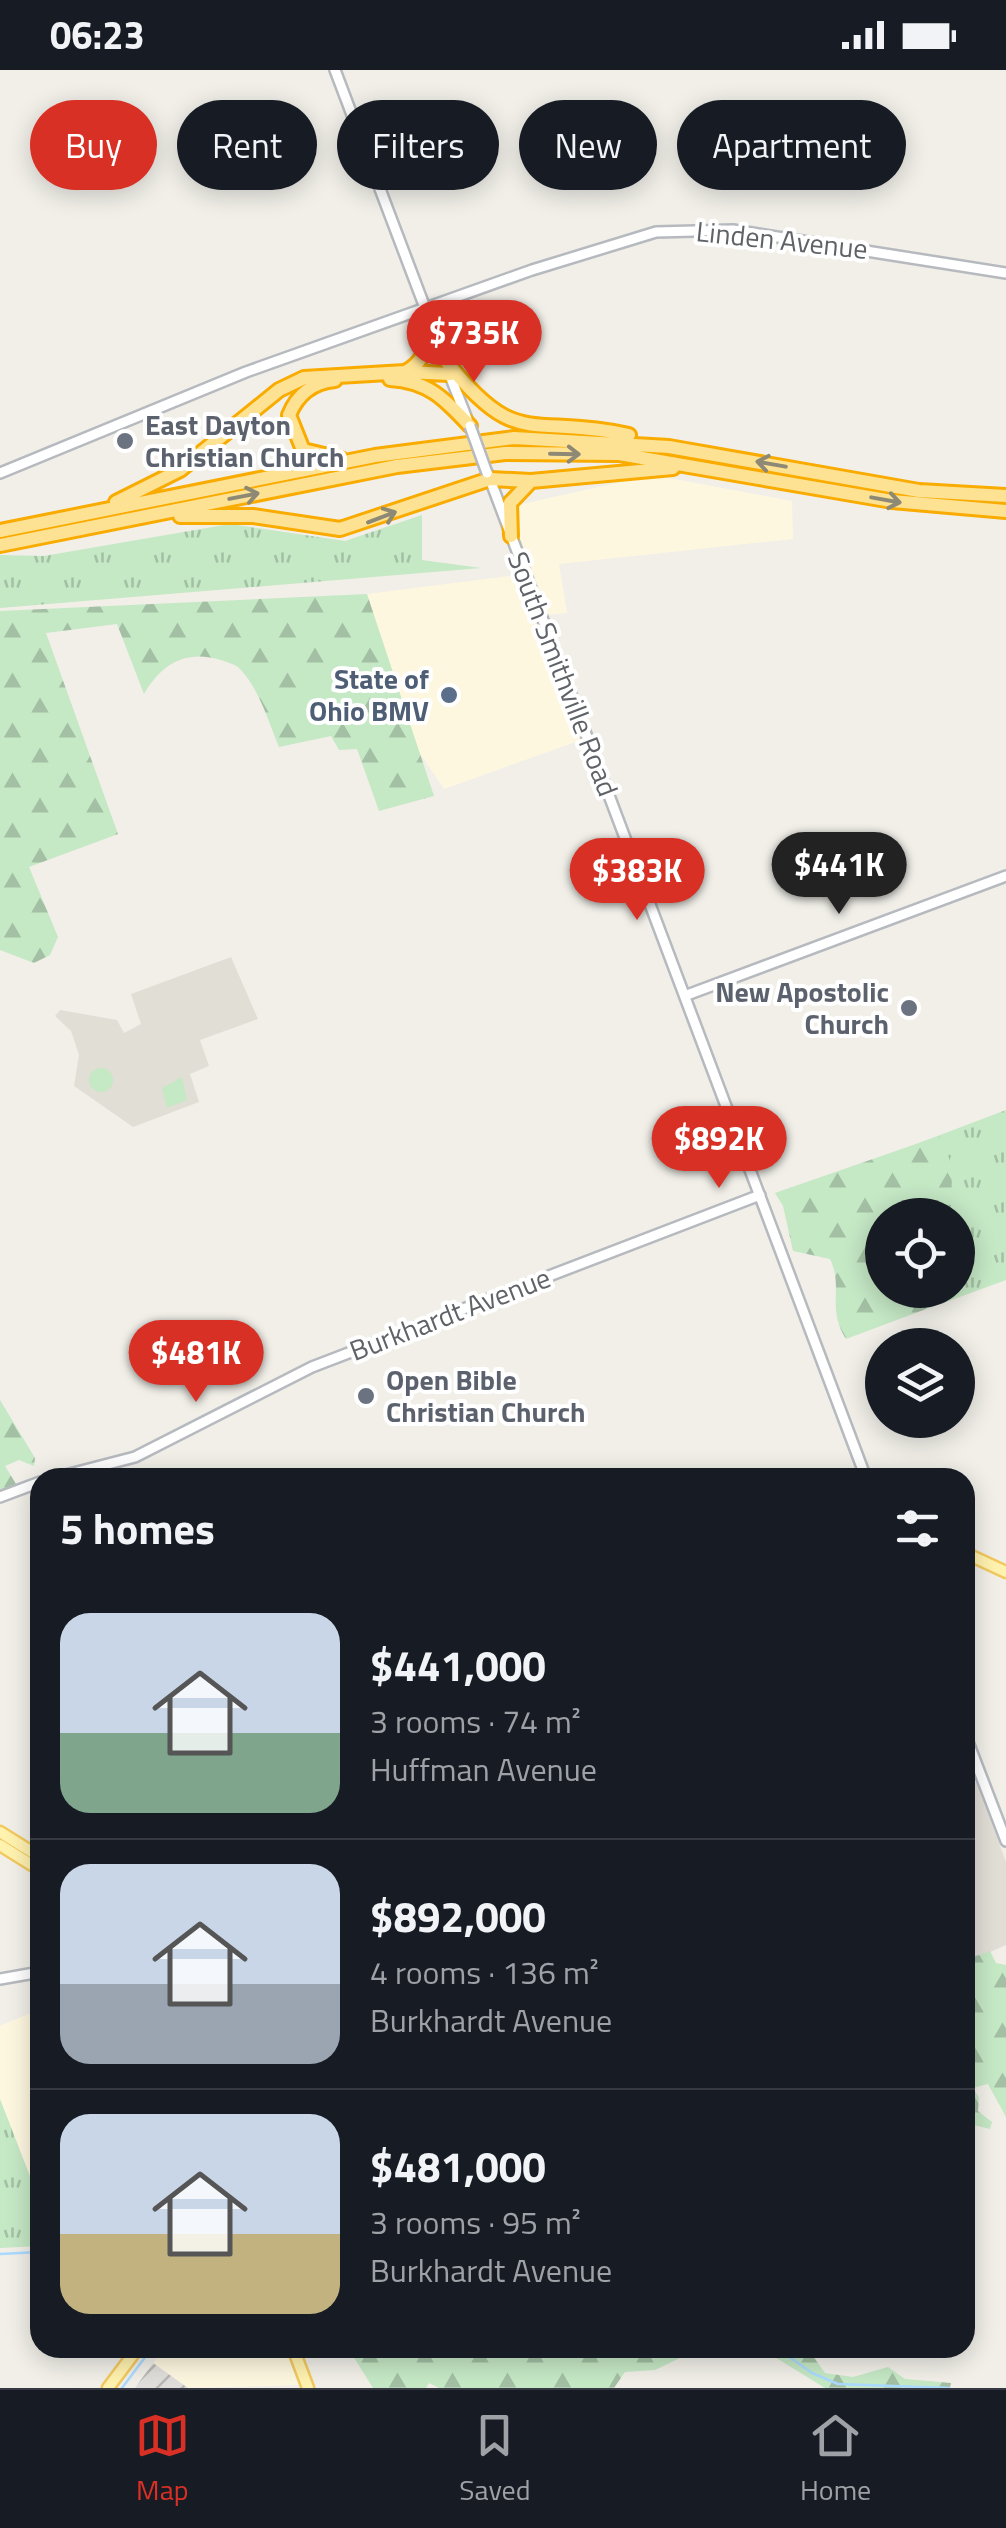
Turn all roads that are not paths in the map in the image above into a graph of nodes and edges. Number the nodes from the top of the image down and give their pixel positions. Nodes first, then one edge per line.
1 (335, 70) edge
2 (1006, 272) edge
3 (425, 310) junction
4 (431, 325) junction
5 (443, 358) junction
6 (405, 372) junction
7 (450, 374) junction
8 (470, 426) junction
9 (704, 452) junction
10 (369, 458) junction
11 (718, 470) junction
12 (0, 472) edge
13 (489, 476) junction
14 (531, 481) junction
15 (1006, 496) edge
16 (1006, 511) edge
17 (148, 514) junction
18 (64, 518) junction
19 (0, 531) edge
20 (511, 536) junction
21 (0, 545) edge
22 (1006, 876) edge
23 (687, 995) junction
24 (760, 1196) junction
25 (103, 1468) edge
26 (862, 1468) edge
27 (30, 1486) edge
28 (0, 1498) edge
29 (975, 1558) edge
30 (1006, 1572) edge
31 (975, 1760) edge
32 (0, 1832) edge
33 (1006, 1840) edge
34 (0, 1845) edge
35 (30, 1851) edge
36 (30, 1864) edge
37 (30, 1974) edge
38 (0, 1979) edge
39 (130, 2358) edge
40 (297, 2358) edge
41 (108, 2388) edge
42 (308, 2388) edge

1 - 3 main road, South Smithville Road
2 - 3 main road, Linden Avenue
3 - 4 main road, South Smithville Road
3 - 12 main road, Linden Avenue
4 - 5 main road, South Smithville Road
4 - 6 highway
5 - 7 main road, South Smithville Road
5 - 9 highway
6 - 7 highway
6 - 18 highway
7 - 8 main road, South Smithville Road
8 - 10 highway
8 - 13 main road, South Smithville Road, bridge
9 - 10 highway
15 -> 9 highway
10 - 18 highway
11 - 14 highway
11 -> 16 highway
17 -> 11 highway
13 - 14 highway
17 -> 13 highway
13 - 20 main road, South Smithville Road
14 - 20 highway
17 - 21 highway
18 - 19 highway
20 - 23 main road, South Smithville Road
22 - 23 main road
23 - 24 main road, South Smithville Road
24 - 25 main road, Burkhardt Avenue
24 - 26 main road, South Smithville Road
27 - 28 main road
29 - 30 main road
31 - 33 main road
32 - 35 main road
34 - 36 main road
37 - 38 main road
39 - 41 main road
40 - 42 main road

